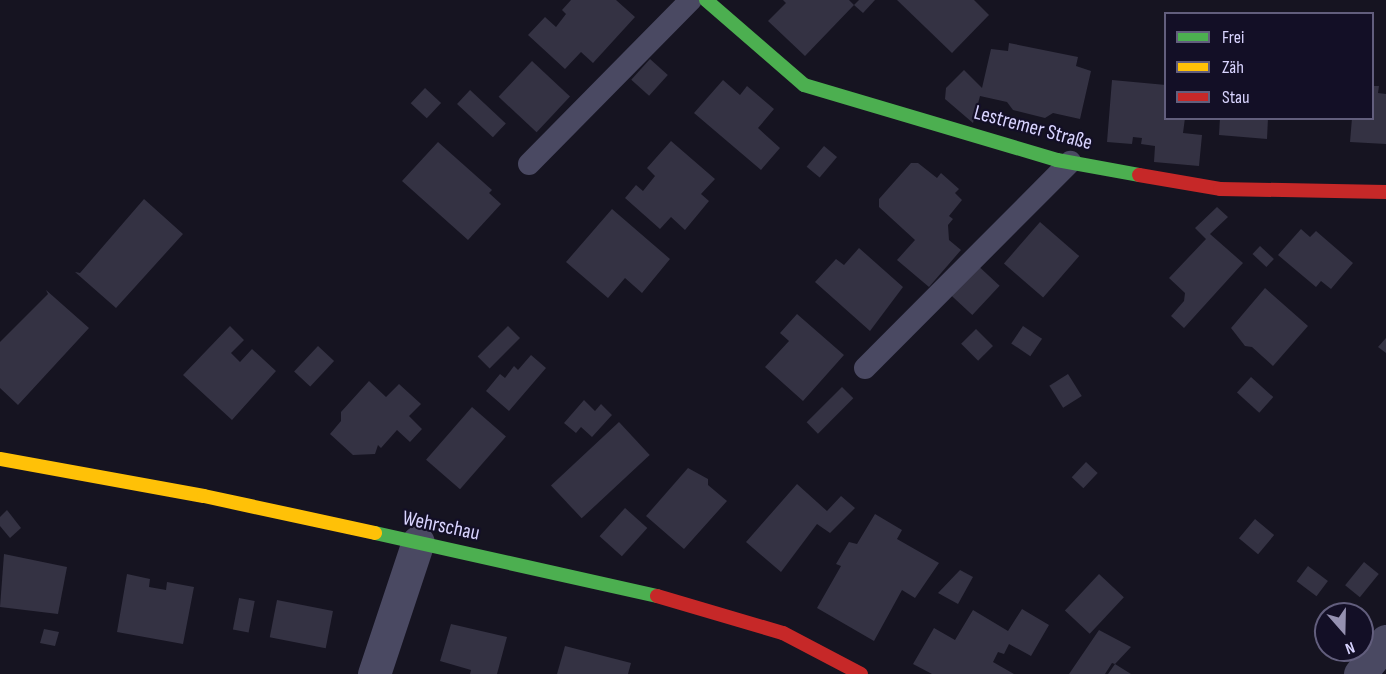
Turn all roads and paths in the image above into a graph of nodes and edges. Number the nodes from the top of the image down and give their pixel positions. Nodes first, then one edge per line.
1 (691, 0) edge
2 (706, 0) edge
3 (1070, 162) junction
4 (529, 164) dead end
5 (1386, 192) edge
6 (865, 368) dead end
7 (0, 459) edge
8 (418, 542) junction
9 (1386, 641) edge
10 (820, 664) edge
11 (374, 674) edge
12 (861, 674) edge
13 (1360, 674) edge

1 - 4 lane
2 - 3 street, Lestremer Straße
3 - 5 street, Lestremer Straße
3 - 6 lane
7 - 8 street, Wehrschau
8 - 10 street, Wehrschau
8 - 11 street
9 - 13 street
10 - 12 street, Wehrschau

